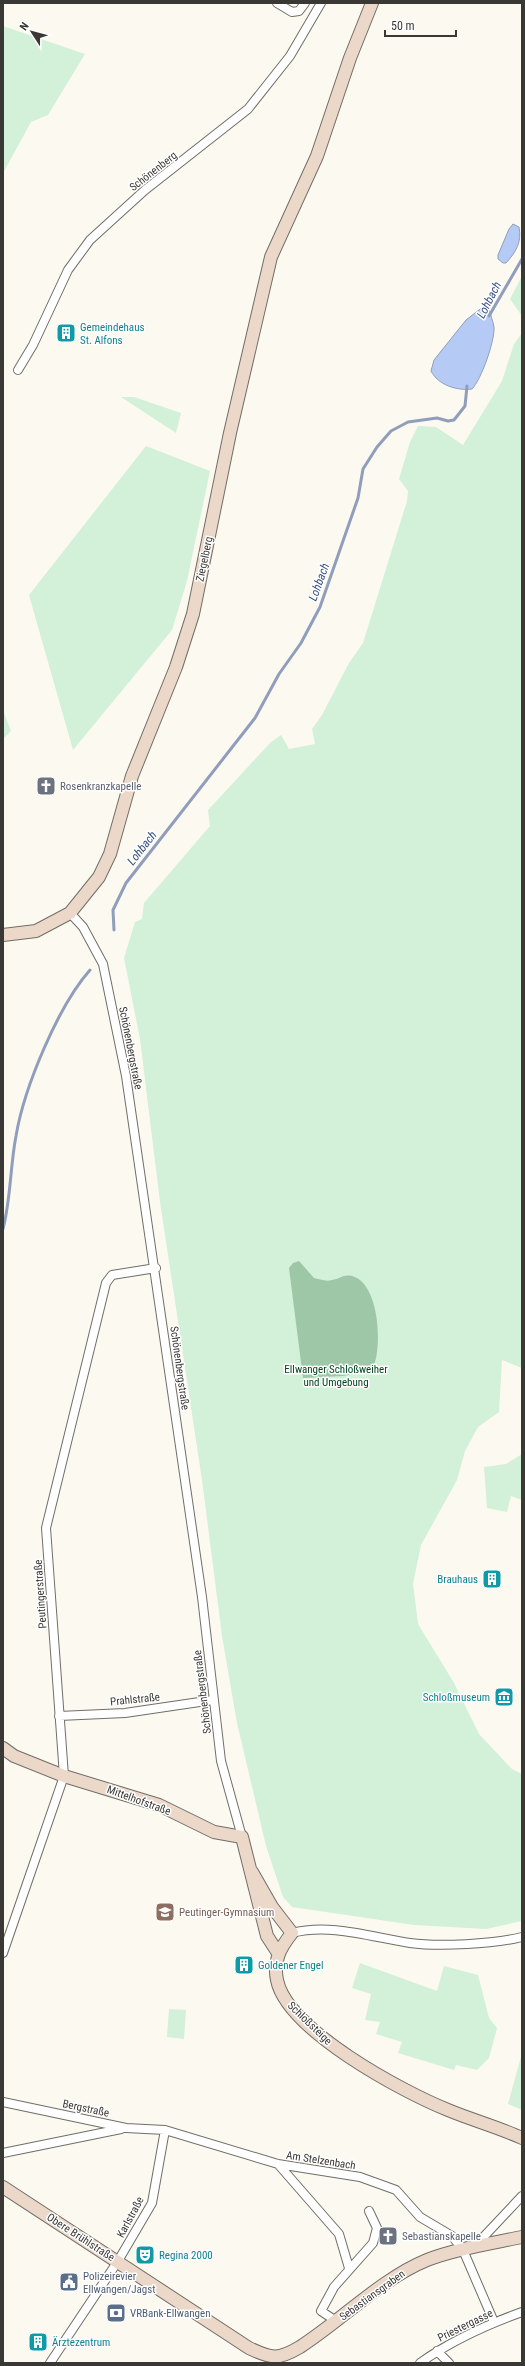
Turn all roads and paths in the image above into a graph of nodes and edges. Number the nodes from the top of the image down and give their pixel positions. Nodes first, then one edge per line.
1 (277, 3) edge
2 (305, 3) edge
3 (321, 3) edge
4 (372, 3) edge
5 (18, 370) dead end
6 (70, 913) junction
7 (3, 935) edge
8 (156, 1268) junction
9 (213, 1700) junction
10 (59, 1716) junction
11 (3, 1748) edge
12 (64, 1776) junction
13 (242, 1837) junction
14 (252, 1872) junction
15 (292, 1933) junction
16 (522, 1936) edge
17 (3, 1953) edge
18 (278, 1953) junction
19 (3, 2102) edge
20 (126, 2128) junction
21 (165, 2130) junction
22 (522, 2138) edge
23 (3, 2153) edge
24 (278, 2164) junction
25 (3, 2187) edge
26 (522, 2196) edge
27 (369, 2211) dead end
28 (522, 2237) edge
29 (469, 2248) junction
30 (118, 2261) junction
31 (349, 2268) junction
32 (522, 2312) edge
33 (336, 2321) junction
34 (494, 2322) junction
35 (438, 2350) junction
36 (282, 2360) edge
37 (50, 2363) edge
38 (420, 2363) edge
39 (449, 2363) edge

1 - 2 street
3 - 5 street, Schönenberg
4 - 6 street, Ziegelberg
6 - 7 street
6 - 8 street, Schönenbergstraße
8 - 9 street, Schönenbergstraße
8 - 10 street, Peutingerstraße
9 - 10 street, Prahlstraße
9 - 13 street, Schönenbergstraße
10 - 12 street, Peutingerstraße
11 - 12 street, Mittelhofstraße
12 - 13 street, Mittelhofstraße
12 - 17 street, Peutingerstraße
13 - 14 street
14 - 15 street
14 - 18 street
15 - 16 street
15 - 18 street, Schloßsteige
18 - 22 street, Schloßsteige
19 - 20 street, Bergstraße
20 - 21 street, Bergstraße
20 - 23 street
21 - 24 street, Bergstraße
21 - 30 street, Karlstraße
24 - 29 street, Am Stelzenbach
24 - 31 street, Am Stelzenbach
25 - 30 street, Obere Brühlstraße
26 - 29 street
27 - 31 street
28 - 29 street, Sebastiansgraben
29 - 33 street, Sebastiansgraben
29 - 34 street, Am Stelzenbach
30 - 36 street, Obere Brühlstraße
30 - 37 street, Karlstraße
31 - 33 street
32 - 34 street, Priestergasse
33 - 36 street, Sebastiansgraben
34 - 35 street, Priestergasse
35 - 38 street, Priestergasse
35 - 39 street

